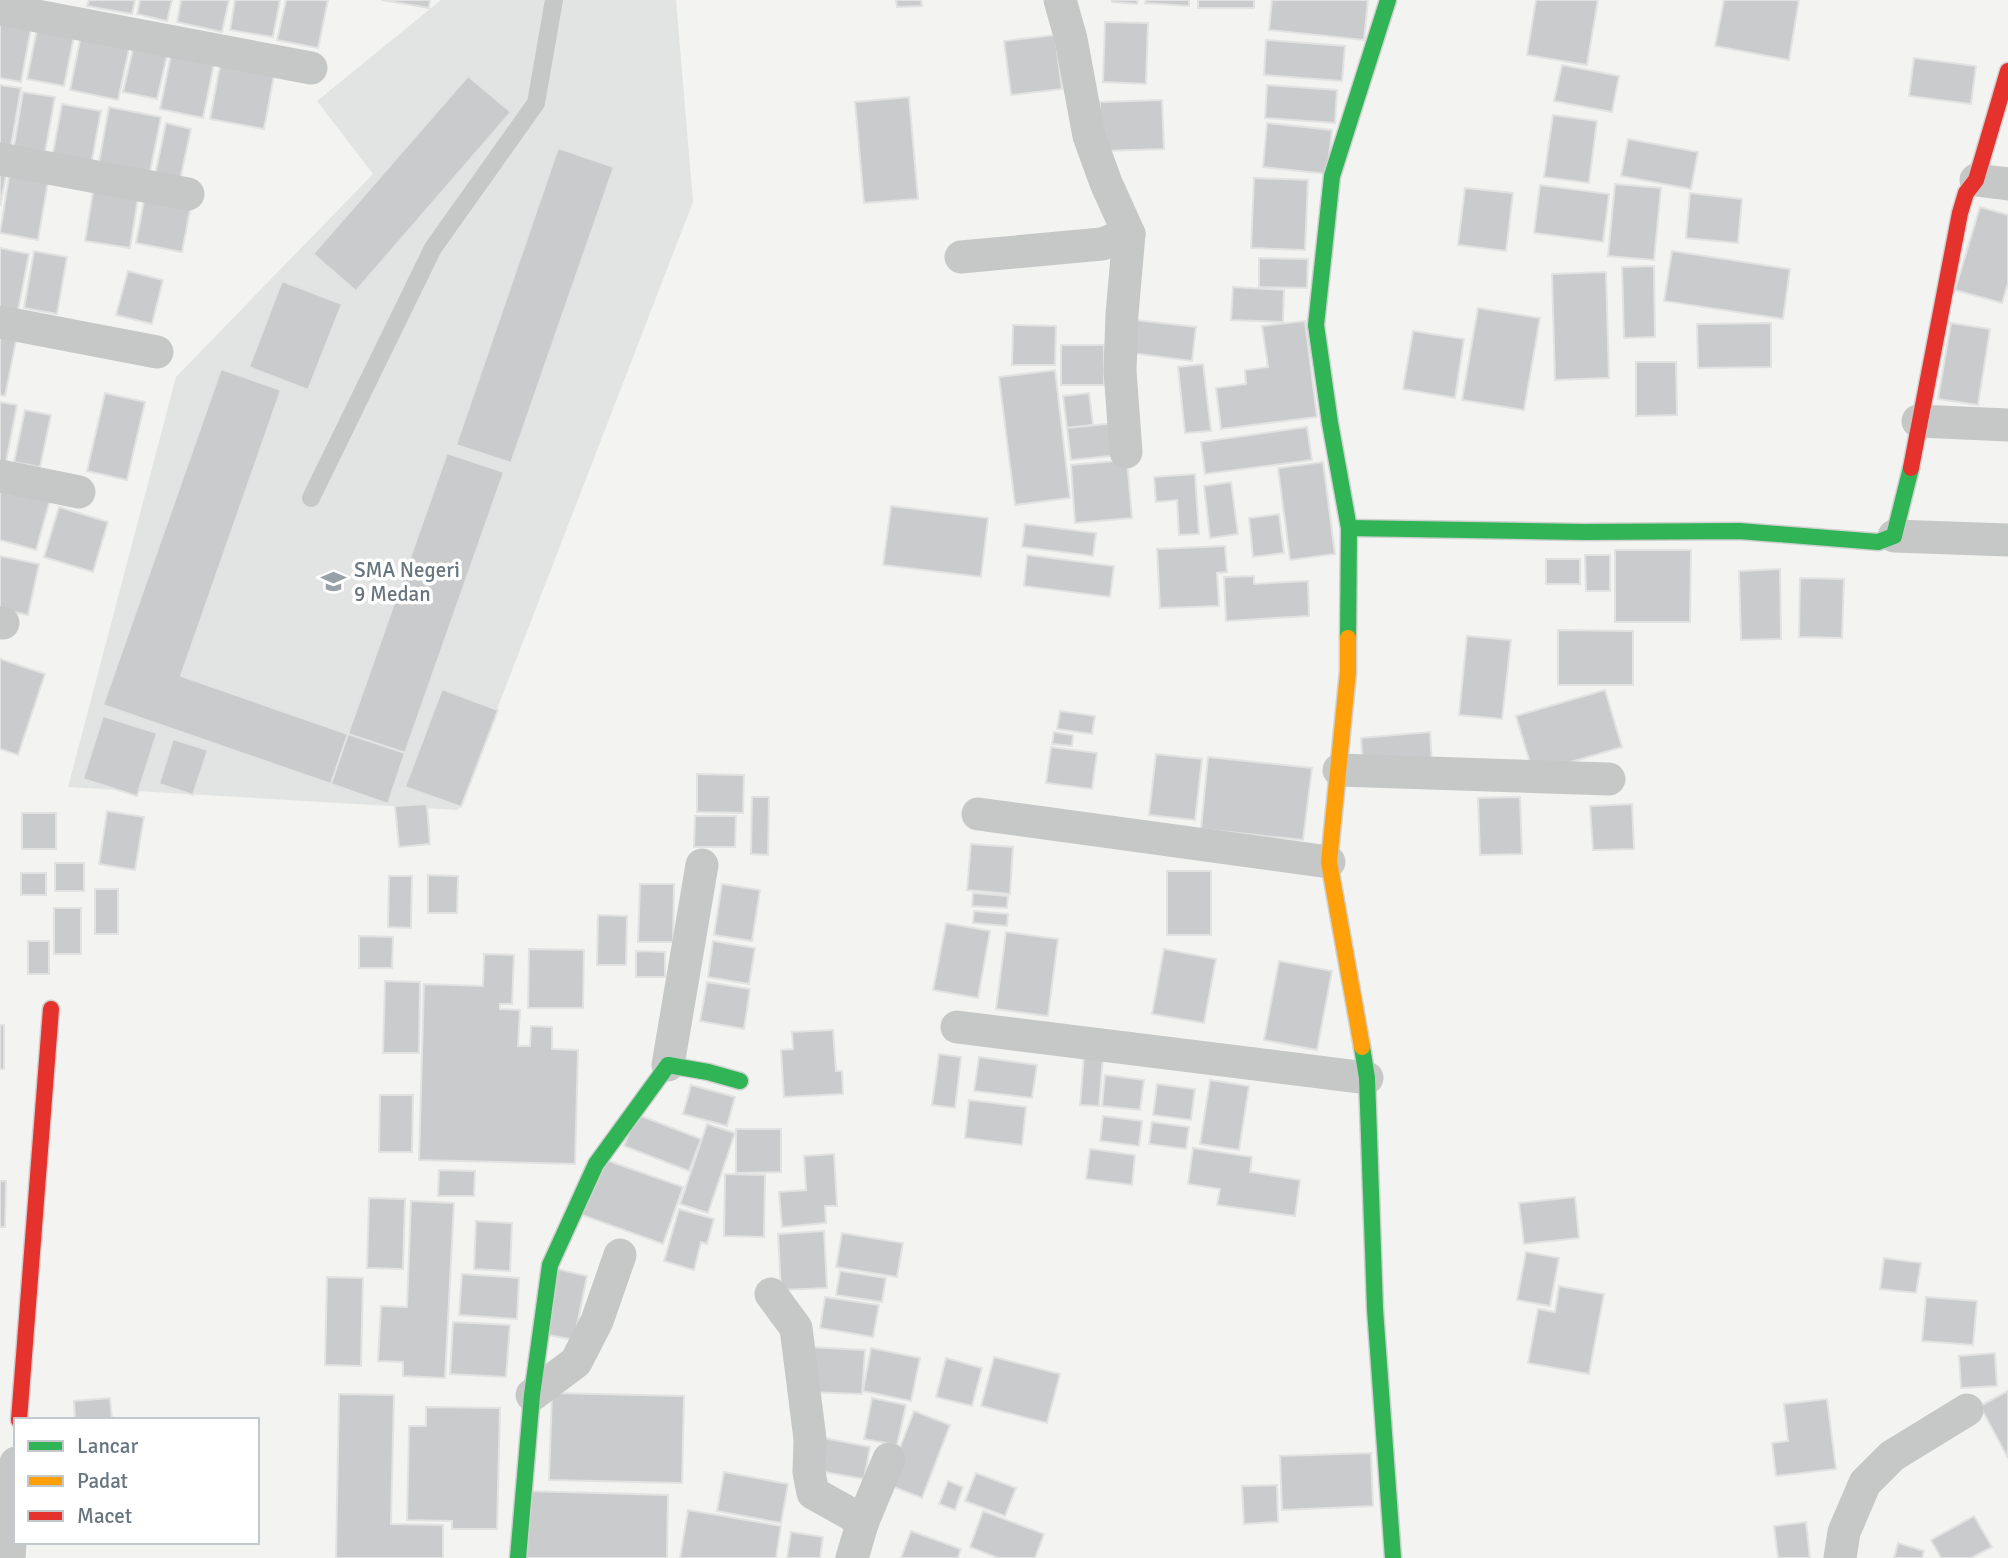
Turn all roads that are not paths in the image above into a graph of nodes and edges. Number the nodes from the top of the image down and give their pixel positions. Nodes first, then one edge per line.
1 (554, 0) edge
2 (1060, 0) edge
3 (1388, 0) edge
4 (0, 9) edge
5 (311, 68) dead end
6 (2008, 71) edge
7 (0, 159) edge
8 (1976, 180) junction
9 (2008, 184) edge
10 (188, 194) dead end
11 (1129, 234) junction
12 (961, 257) dead end
13 (0, 321) edge
14 (157, 352) dead end
15 (1918, 421) junction
16 (2008, 425) edge
17 (1126, 452) dead end
18 (0, 476) edge
19 (79, 492) dead end
20 (311, 498) dead end
21 (1349, 528) junction
22 (1894, 536) junction
23 (2008, 540) edge
24 (1339, 770) junction
25 (1609, 779) dead end
26 (978, 814) dead end
27 (1329, 862) junction
28 (702, 865) dead end
29 (51, 1009) dead end
30 (957, 1027) dead end
31 (668, 1065) junction
32 (1367, 1078) junction
33 (740, 1081) dead end
34 (620, 1255) dead end
35 (771, 1294) dead end
36 (532, 1395) junction
37 (1967, 1410) dead end
38 (19, 1418) edge
39 (889, 1459) dead end
40 (14, 1490) edge
41 (863, 1521) junction
42 (9, 1558) edge
43 (518, 1558) edge
44 (852, 1558) edge
45 (1393, 1558) edge
46 (1840, 1558) edge

1 - 20 lane
2 - 11 street
3 - 21 street
4 - 5 street
6 - 8 street
7 - 10 street
8 - 9 street
8 - 15 street
11 - 12 street
11 - 17 street
13 - 14 street
15 - 16 street
15 - 22 street
18 - 19 street
21 - 22 street
21 - 24 street
22 - 23 street
24 - 25 street
24 - 27 street
26 - 27 street
27 - 32 street
28 - 31 street
29 - 38 street
30 - 32 street
31 - 33 street
31 - 36 street
32 - 45 street
34 - 36 street
35 - 41 street
36 - 43 street
37 - 46 street
39 - 41 street
40 - 42 street
41 - 44 street

